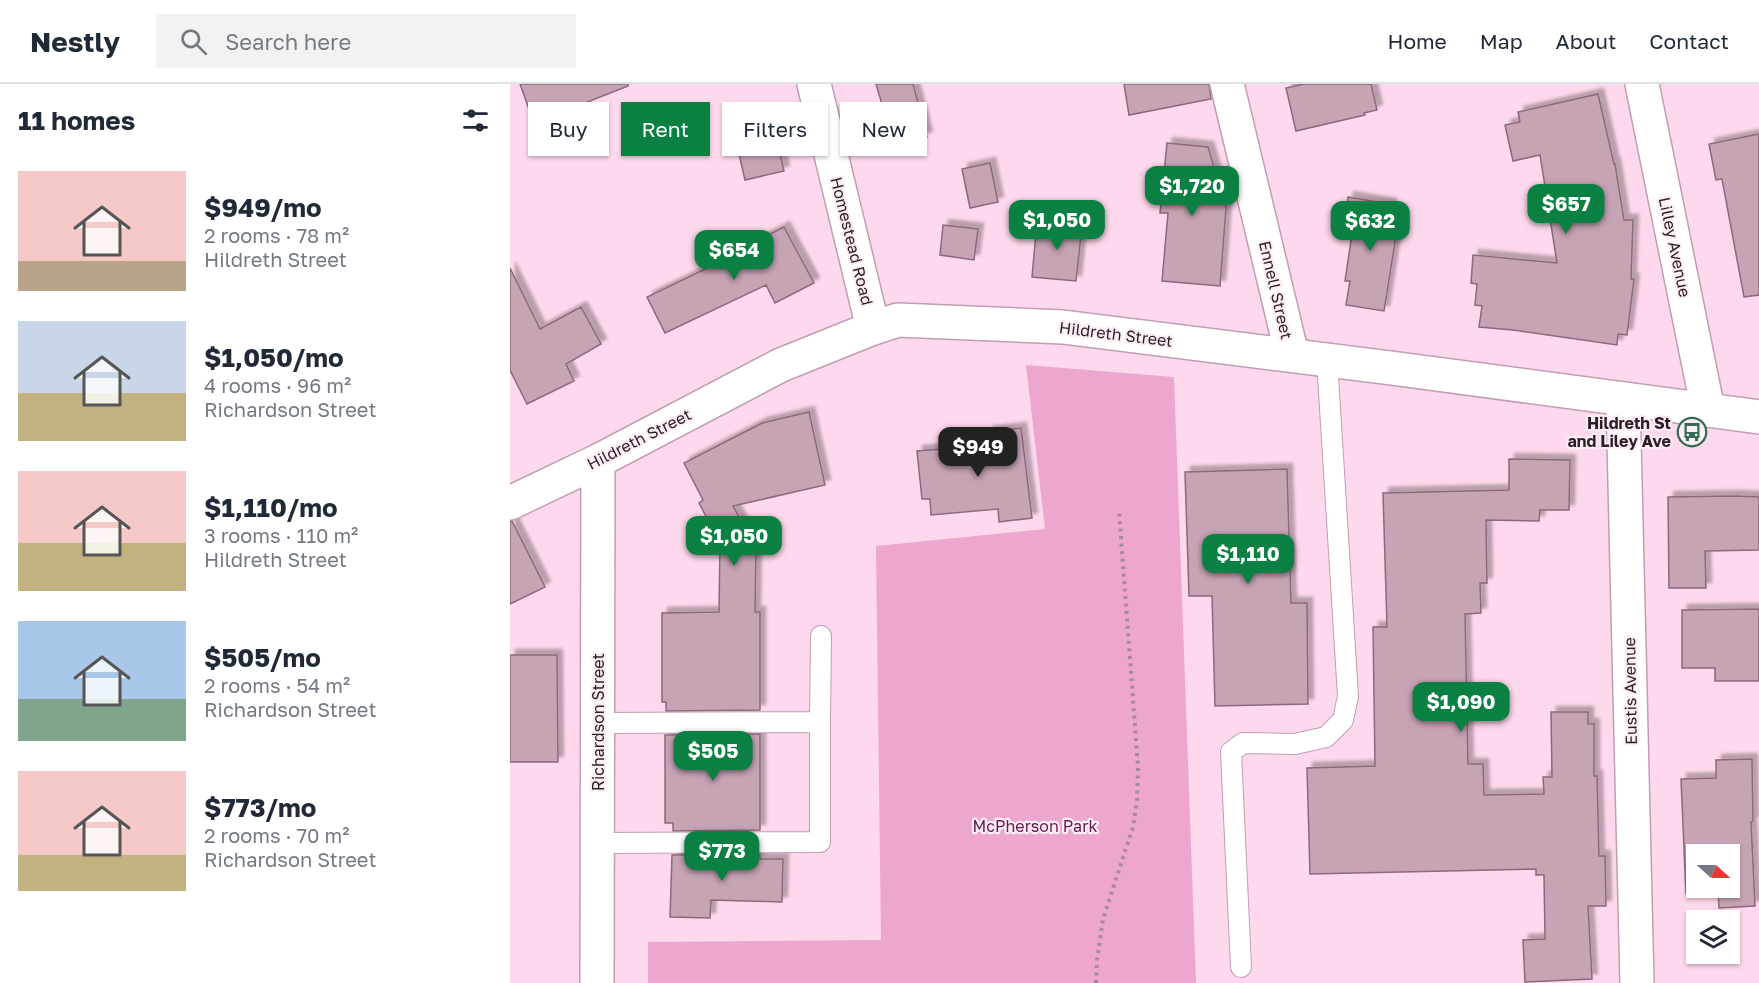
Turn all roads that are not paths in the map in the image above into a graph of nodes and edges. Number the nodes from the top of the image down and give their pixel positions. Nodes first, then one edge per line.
1 (814, 84) edge
2 (1227, 84) edge
3 (1642, 84) edge
4 (873, 328) junction
5 (1292, 355) junction
6 (1327, 360) junction
7 (1623, 399) junction
8 (1708, 410) junction
9 (1759, 417) edge
10 (598, 461) junction
11 (510, 503) edge
12 (821, 636) dead end
13 (820, 722) junction
14 (598, 723) junction
15 (597, 843) junction
16 (1240, 967) dead end
17 (597, 983) edge
18 (1637, 983) edge

1 - 4 street, Homestead Road
2 - 5 street, Ennell Street
3 - 8 street, Lilley Avenue
4 - 5 street, Hildreth Street
4 - 10 street, Hildreth Street
5 - 6 street, Hildreth Street
6 - 7 street, Hildreth Street
6 - 16 lane
7 - 8 street, Hildreth Street
7 - 18 street, Eustis Avenue
8 - 9 street, Hildreth Street
10 - 11 street, Hildreth Street
10 - 14 street, Richardson Street
12 - 13 lane
13 - 14 lane
13 - 15 lane
14 - 15 street, Richardson Street
15 - 17 street, Richardson Street

